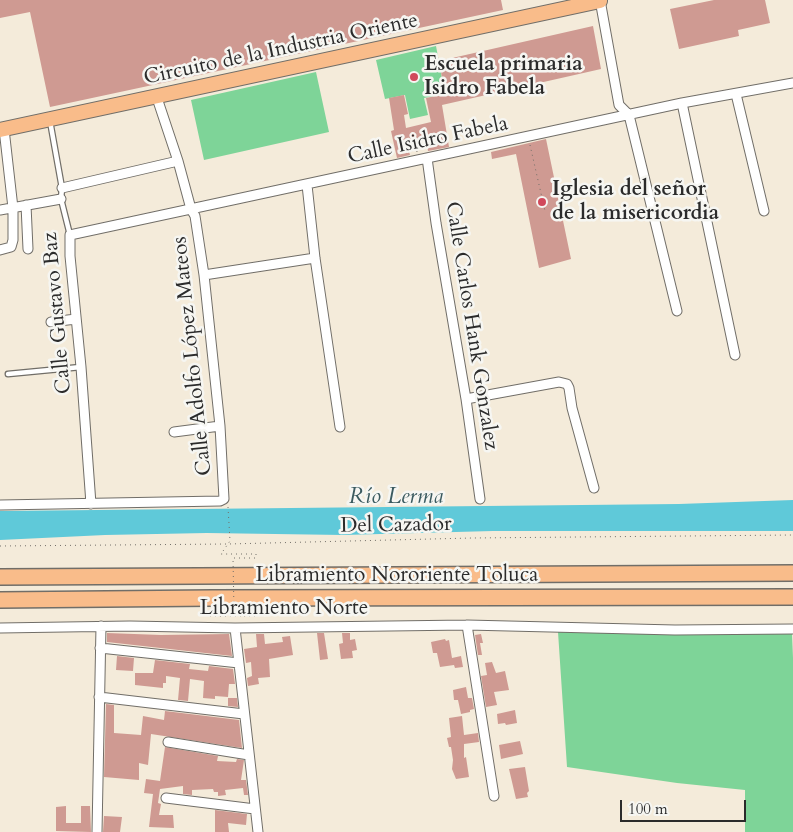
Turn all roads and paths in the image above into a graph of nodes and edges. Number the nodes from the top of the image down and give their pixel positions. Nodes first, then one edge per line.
1 (602, 0) edge
2 (793, 83) edge
3 (736, 94) junction
4 (157, 98) junction
5 (682, 103) junction
6 (629, 116) junction
7 (50, 120) junction
8 (2, 130) edge
9 (528, 136) junction
10 (427, 158) junction
11 (178, 161) junction
12 (307, 185) junction
13 (62, 188) junction
14 (61, 199) junction
15 (26, 205) junction
16 (13, 208) junction
17 (191, 209) junction
18 (0, 210) edge
19 (545, 211) dead end
20 (764, 211) dead end
21 (70, 235) junction
22 (28, 249) dead end
23 (0, 250) edge
24 (315, 258) junction
25 (204, 275) junction
26 (676, 311) dead end
27 (76, 319) junction
28 (51, 322) dead end
29 (734, 356) dead end
30 (81, 367) junction
31 (8, 374) dead end
32 (466, 400) junction
33 (220, 426) junction
34 (340, 426) dead end
35 (174, 432) dead end
36 (594, 488) dead end
37 (480, 499) dead end
38 (226, 502) junction
39 (91, 504) junction
40 (0, 505) edge
41 (793, 535) edge
42 (228, 544) junction
43 (0, 546) edge
44 (793, 574) edge
45 (0, 577) edge
46 (793, 597) edge
47 (0, 600) edge
48 (244, 616) dead end
49 (467, 625) junction
50 (101, 626) junction
51 (0, 628) edge
52 (235, 628) junction
53 (793, 629) edge
54 (100, 648) junction
55 (239, 663) junction
56 (99, 697) junction
57 (244, 714) junction
58 (168, 742) dead end
59 (249, 755) junction
60 (494, 796) dead end
61 (166, 798) dead end
62 (255, 809) junction
63 (97, 832) edge
64 (258, 832) edge

1 - 4 highway, Circuito de la Industria Oriente
1 - 6 street
2 - 3 street, Calle Isidro Fabela
3 - 5 street, Calle Isidro Fabela
3 - 20 street
4 - 7 highway, Circuito de la Industria Oriente
4 - 11 street, Calle Adolfo López Mateos
5 - 6 street, Calle Isidro Fabela
5 - 29 street
6 - 9 street, Calle Isidro Fabela
6 - 26 street
7 - 8 highway, Circuito de la Industria Oriente
7 - 13 lane, Calle Gustavo Baz
8 - 16 street
9 - 10 street, Calle Isidro Fabela
9 - 19 path
10 - 12 street, Calle Isidro Fabela
10 - 32 street, Calle Carlos Hank Gonzalez
11 - 13 street
11 - 17 street, Calle Adolfo López Mateos
12 - 17 street, Calle Isidro Fabela
12 - 24 street
13 - 14 lane, Calle Gustavo Baz
14 - 15 street
14 - 21 lane, Calle Gustavo Baz
15 - 16 street
15 - 22 street
16 - 18 street
16 - 23 street
17 - 21 street, Calle Isidro Fabela
17 - 25 street, Calle Adolfo López Mateos
21 - 27 street, Calle Gustavo Baz
24 - 25 street
24 - 34 street
25 - 33 street, Calle Adolfo López Mateos
27 - 28 street
27 - 30 street, Calle Gustavo Baz
30 - 31 lane
30 - 39 street, Calle Gustavo Baz
32 - 36 street
32 - 37 street, Calle Carlos Hank Gonzalez
33 - 35 street
33 - 38 street, Calle Adolfo López Mateos
38 - 39 street
38 - 42 path
39 - 40 street
41 - 42 path, Del Cazador
42 - 43 path, Del Cazador
42 - 48 path, bridge
44 - 45 highway, Libramiento Nororiente Toluca
46 - 47 highway, Libramiento Nororiente Toluca
49 - 52 street, Libramiento Norte
49 - 53 street, Libramiento Norte
49 - 60 street
50 - 51 street, Libramiento Norte
50 - 52 street, Libramiento Norte
50 - 54 street
52 - 55 street
54 - 55 street
54 - 56 street
55 - 57 street
56 - 57 street
56 - 63 street
57 - 59 street
58 - 59 street
59 - 62 street
61 - 62 street
62 - 64 street

